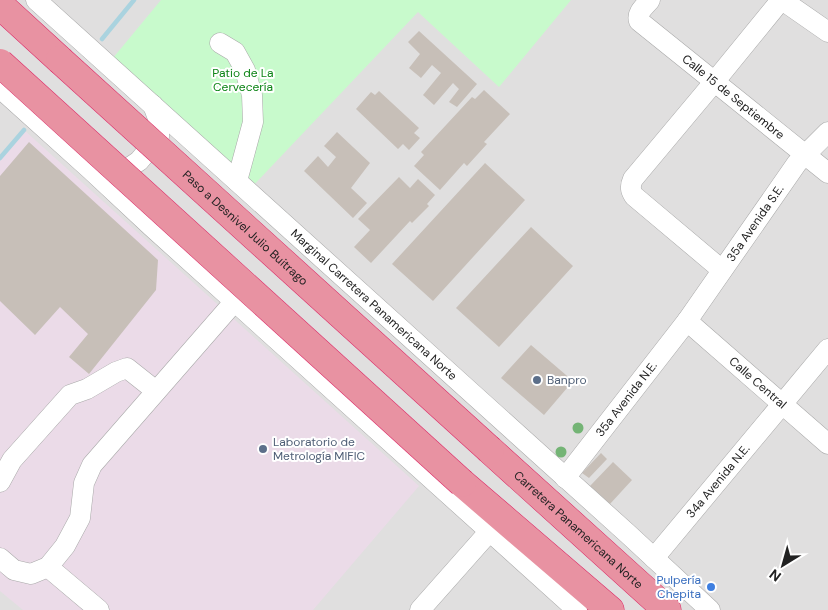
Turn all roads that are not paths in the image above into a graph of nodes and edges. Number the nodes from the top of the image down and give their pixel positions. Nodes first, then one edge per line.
1 (36, 0) edge
2 (650, 0) edge
3 (782, 0) edge
4 (0, 5) edge
5 (828, 32) edge
6 (220, 42) dead end
7 (0, 63) edge
8 (715, 81) junction
9 (0, 88) edge
10 (153, 105) junction
11 (828, 132) edge
12 (159, 137) junction
13 (192, 140) junction
14 (806, 154) junction
15 (91, 170) junction
16 (828, 173) edge
17 (236, 181) junction
18 (722, 270) junction
19 (235, 301) junction
20 (687, 321) junction
21 (828, 350) edge
22 (156, 391) junction
23 (782, 404) junction
24 (828, 444) edge
25 (490, 450) joint
26 (6, 455) edge
27 (565, 478) junction
28 (0, 482) edge
29 (489, 532) junction
30 (0, 558) edge
31 (654, 558) junction
32 (48, 567) junction
33 (99, 610) edge
34 (420, 610) edge
35 (577, 610) edge
36 (610, 610) edge
37 (667, 610) edge
38 (710, 610) edge

1 - 10 street, Marginal Carretera Panamericana Norte
2 - 8 street, Calle 15 de Septiembre
3 - 5 street
3 - 8 street
4 - 25 highway, Paso a Desnivel Julio Buitrago, bridge
6 - 17 street
7 - 36 highway, bridge
8 - 14 street, Calle 15 de Septiembre
8 - 18 street
9 - 15 street
10 - 12 street
10 - 13 street, Marginal Carretera Panamericana Norte
11 - 14 street, 35a Avenida S.E.
12 - 13 street
12 - 15 street
13 - 17 street, Marginal Carretera Panamericana Norte
14 - 16 street, Calle 15 de Septiembre
14 - 18 street, 35a Avenida S.E.
15 - 19 street
17 - 27 street, Marginal Carretera Panamericana Norte
18 - 20 street, 35a Avenida S.E.
19 - 22 street
19 - 29 street
20 - 23 street, Calle Central
20 - 27 street, 35a Avenida N.E.
21 - 23 street, 34a Avenida N.E.
22 - 26 street
22 - 32 street
23 - 24 street, Calle Central
23 - 31 street, 34a Avenida N.E.
25 - 37 highway, Carretera Panamericana Norte
26 - 28 street
27 - 31 street, Marginal Carretera Panamericana Norte
29 - 34 street
29 - 35 street
30 - 32 street
31 - 38 street, Marginal Carretera Panamericana Norte
32 - 33 street

